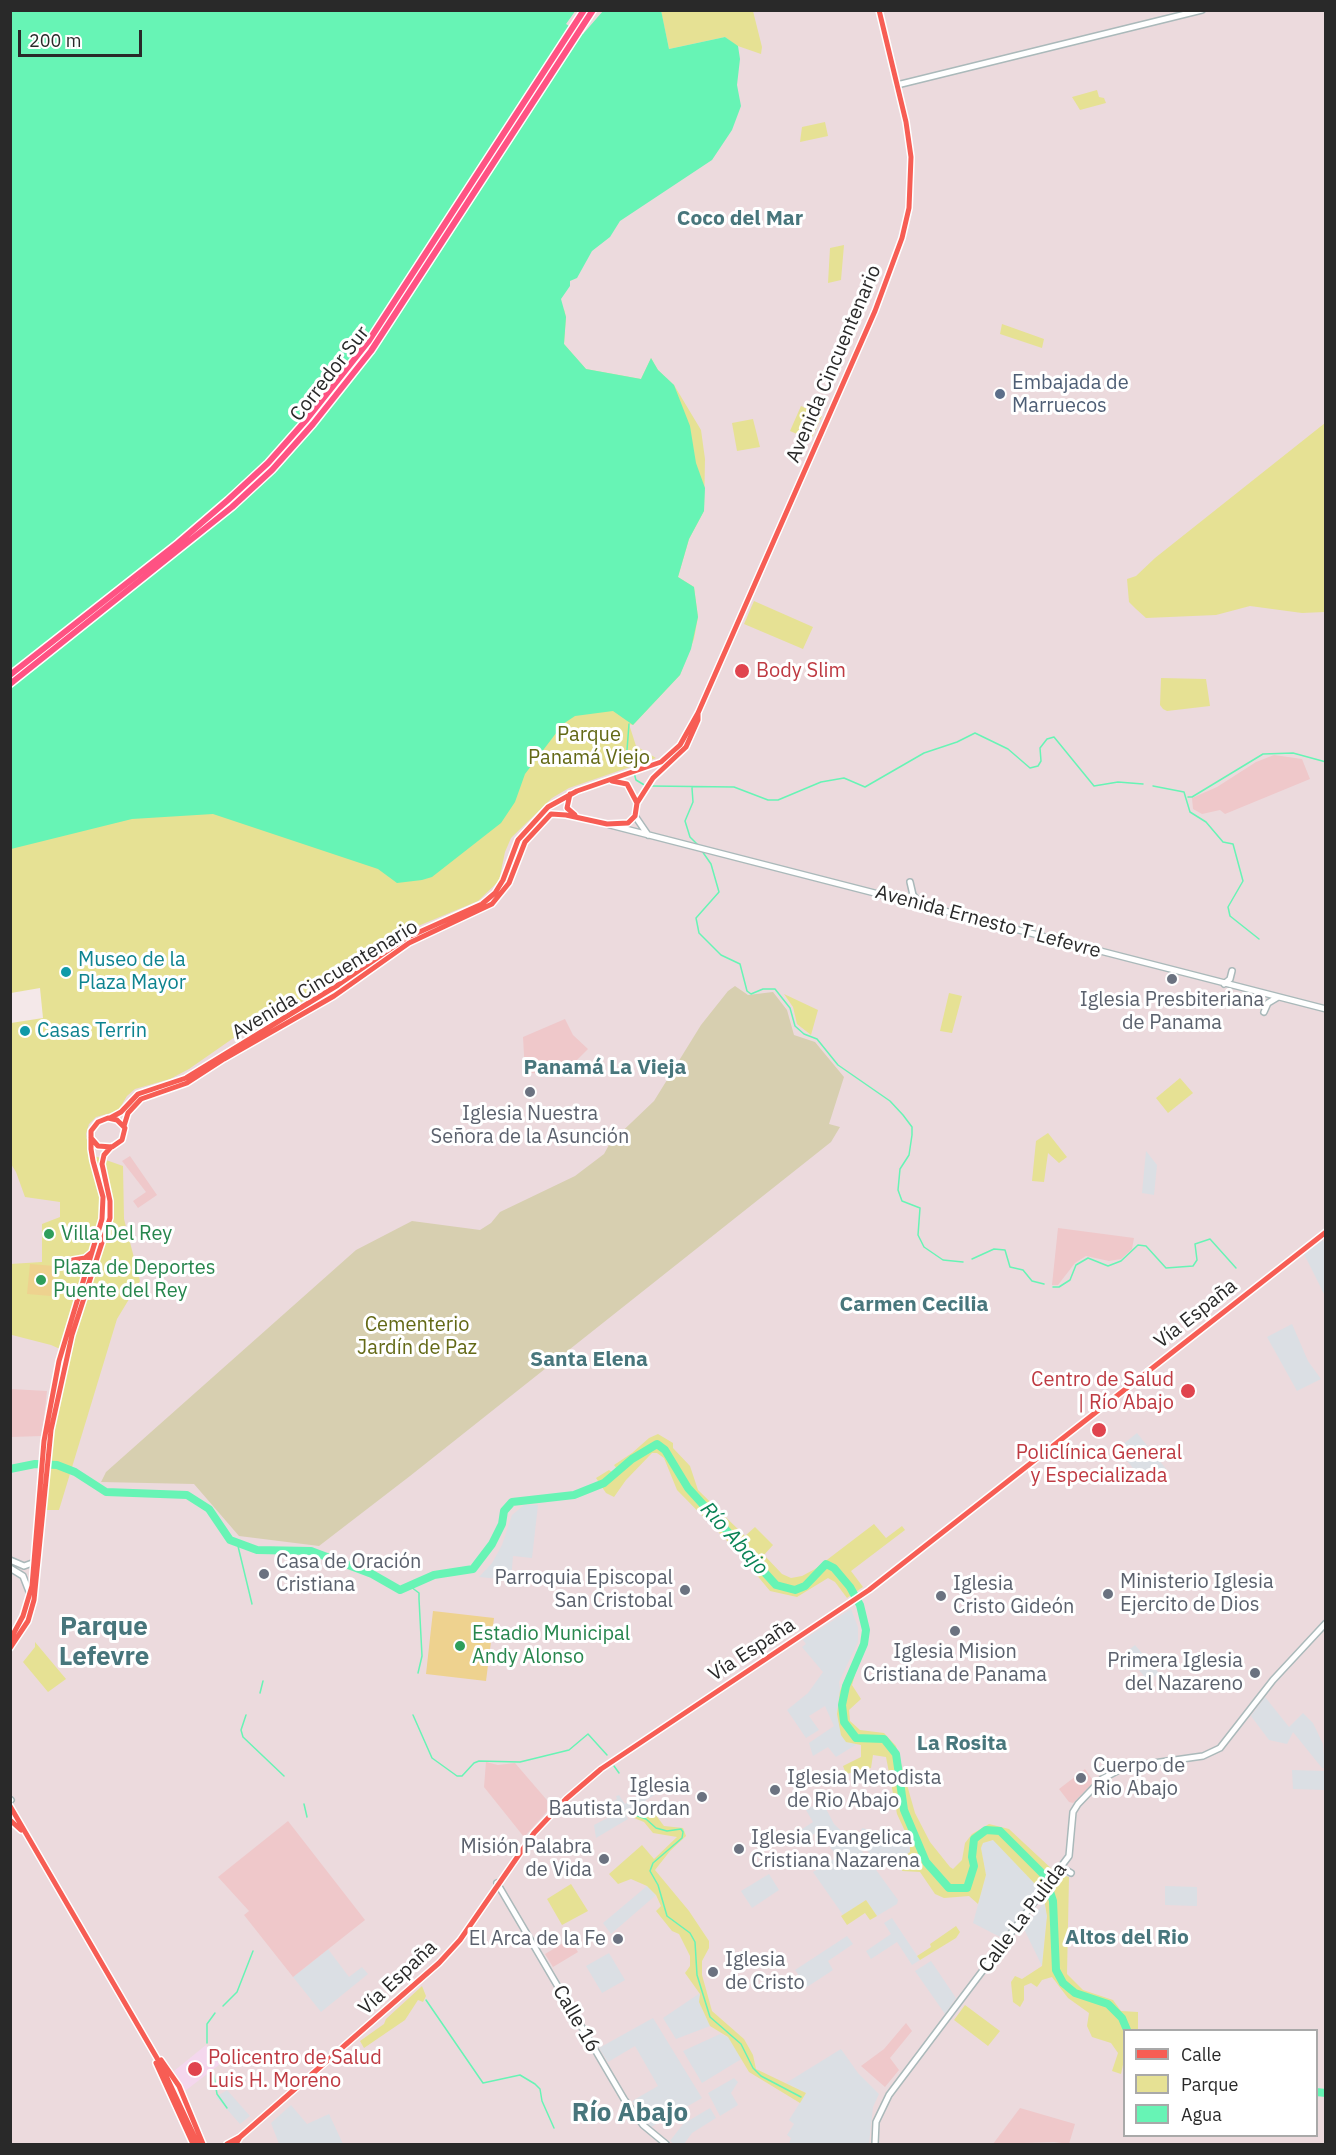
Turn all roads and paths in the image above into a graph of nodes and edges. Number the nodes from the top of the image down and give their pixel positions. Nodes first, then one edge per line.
1 (584, 10) edge
2 (593, 10) edge
3 (879, 10) edge
4 (1202, 10) edge
5 (897, 85) junction
6 (10, 675) edge
7 (10, 684) edge
8 (698, 713) junction
9 (609, 781) junction
10 (570, 794) junction
11 (637, 803) junction
12 (576, 816) junction
13 (635, 816) junction
14 (608, 824) junction
15 (649, 836) junction
16 (910, 882) dead end
17 (924, 906) junction
18 (1232, 971) dead end
19 (1224, 984) junction
20 (1278, 997) junction
21 (1326, 1009) edge
22 (1264, 1012) dead end
23 (110, 1118) junction
24 (124, 1126) junction
25 (91, 1138) junction
26 (112, 1146) junction
27 (110, 1210) junction
28 (1326, 1232) edge
29 (92, 1252) junction
30 (88, 1262) junction
31 (85, 1275) junction
32 (45, 1456) junction
33 (44, 1468) junction
34 (10, 1560) edge
35 (35, 1562) junction
36 (24, 1566) junction
37 (10, 1568) edge
38 (23, 1576) junction
39 (30, 1594) junction
40 (1326, 1623) edge
41 (10, 1640) edge
42 (10, 1648) edge
43 (11, 1800) edge
44 (10, 1806) edge
45 (10, 1811) edge
46 (10, 1820) edge
47 (21, 1830) junction
48 (1058, 1873) junction
49 (1071, 1873) dead end
50 (497, 1883) junction
51 (83, 1931) junction
52 (147, 2043) junction
53 (240, 2137) junction
54 (193, 2145) edge
55 (198, 2145) edge
56 (203, 2145) edge
57 (227, 2145) edge
58 (236, 2145) edge
59 (666, 2145) edge
60 (875, 2145) edge

1 - 6 highway, Corredor Sur
2 - 7 highway, Corredor Sur
3 - 5 main road, Avenida Cincuentenario
4 - 5 main road
5 - 8 main road, Avenida Cincuentenario
8 - 9 main road, Avenida Cincuentenario
8 - 11 main road, Avenida Cincuentenario
9 - 10 main road, Avenida Cincuentenario
9 - 11 main road
10 - 12 main road
10 - 23 main road, Avenida Cincuentenario
11 - 13 main road, Avenida Cincuentenario
12 - 14 main road, Avenida Cincuentenario
12 - 24 main road, Avenida Cincuentenario
13 - 14 main road
13 - 15 main road
14 - 15 main road, Avenida Ernesto T Lefevre
15 - 17 main road, Avenida Ernesto T Lefevre
16 - 17 main road
17 - 19 main road, Avenida Ernesto T Lefevre
18 - 19 main road
19 - 20 main road, Avenida Ernesto T Lefevre
20 - 21 main road, Avenida Ernesto T Lefevre
20 - 22 main road
23 - 24 main road
23 - 25 main road
24 - 26 main road
25 - 26 main road
25 - 29 main road
26 - 27 main road
27 - 30 main road
27 - 32 main road
28 - 50 main road, Vía España
29 - 30 main road
29 - 31 main road
30 - 31 main road
31 - 32 main road
32 - 33 main road
33 - 35 main road
33 - 42 main road
34 - 36 main road
35 - 36 main road
35 - 39 main road
36 - 38 main road
37 - 38 main road
38 - 39 main road
39 - 41 main road
40 - 48 main road, Calle La Pulida
43 - 51 main road
44 - 51 main road
45 - 47 main road
46 - 47 main road
47 - 51 main road
48 - 49 main road
48 - 60 main road, Calle La Pulida
50 - 53 main road, Vía España
50 - 59 main road, Calle 16
51 - 52 main road
52 - 54 main road
52 - 55 main road
52 - 56 main road
53 - 57 main road, Vía España
53 - 58 main road, Vía España

